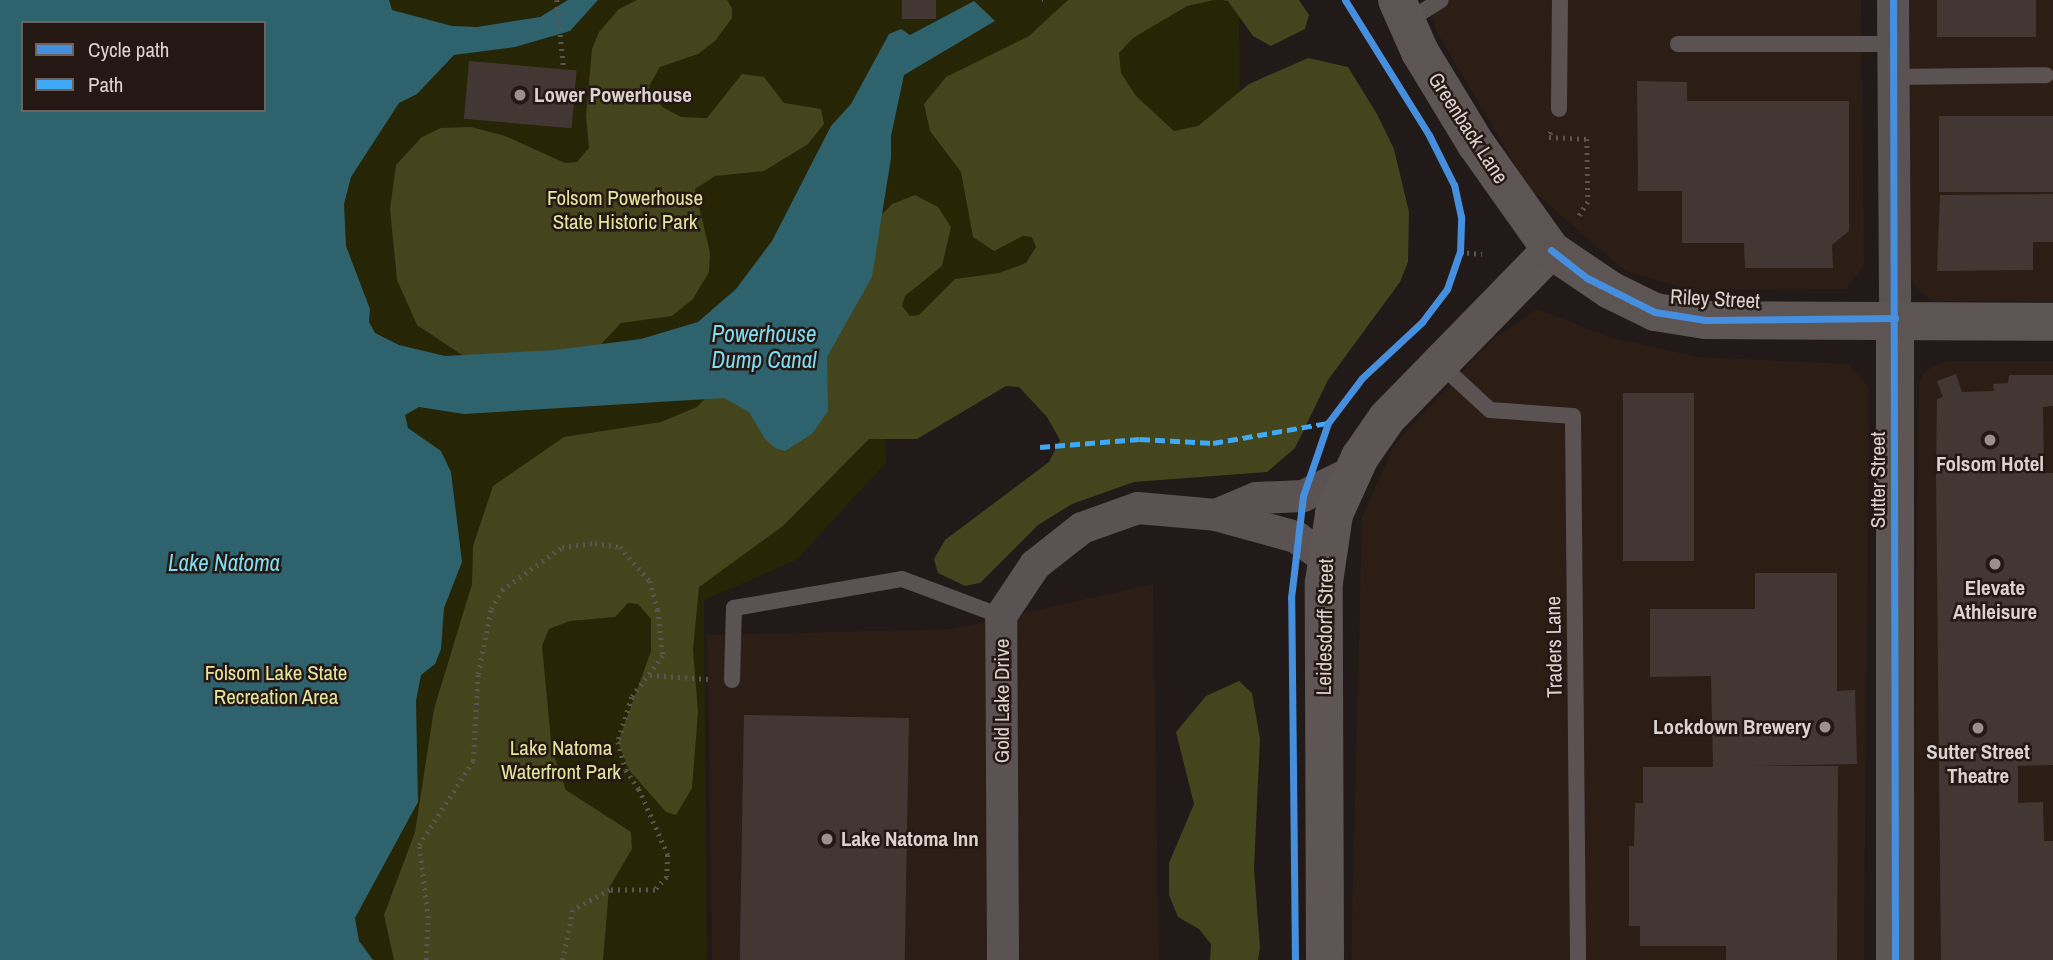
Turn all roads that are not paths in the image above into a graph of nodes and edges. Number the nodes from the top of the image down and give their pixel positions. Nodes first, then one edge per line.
1 (1441, 0) edge
2 (1560, 0) edge
3 (1893, 0) edge
4 (1402, 11) edge
5 (1678, 44) dead end
6 (1893, 44) junction
7 (2046, 75) dead end
8 (1894, 77) junction
9 (1559, 109) road end
10 (1551, 250) junction
11 (1895, 318) junction
12 (2053, 322) edge
13 (1440, 364) junction
14 (1352, 472) junction
15 (1216, 515) junction
16 (1325, 558) junction
17 (1001, 616) junction
18 (724, 680) road end
19 (1003, 960) edge
20 (1325, 960) edge
21 (1578, 960) edge
22 (1895, 960) edge

1 - 4 lane
2 - 9 lane
3 - 6 street, Sutter Street
4 - 10 main road, Greenback Lane
5 - 6 lane
6 - 8 street, Sutter Street
7 - 8 lane
8 - 11 street, Sutter Street
10 - 11 main road, Riley Street
10 - 13 street, Leidesdorff Street
11 - 12 main road, Riley Street
11 - 22 street, Sutter Street
13 - 14 street, Leidesdorff Street
13 - 21 lane, Traders Lane
14 - 15 street, Gold Lake Drive
14 - 16 street, Leidesdorff Street
15 - 16 street, Gold Lake Drive
15 - 17 street, Gold Lake Drive
16 - 20 street, Leidesdorff Street
17 - 18 lane
17 - 19 street, Gold Lake Drive

